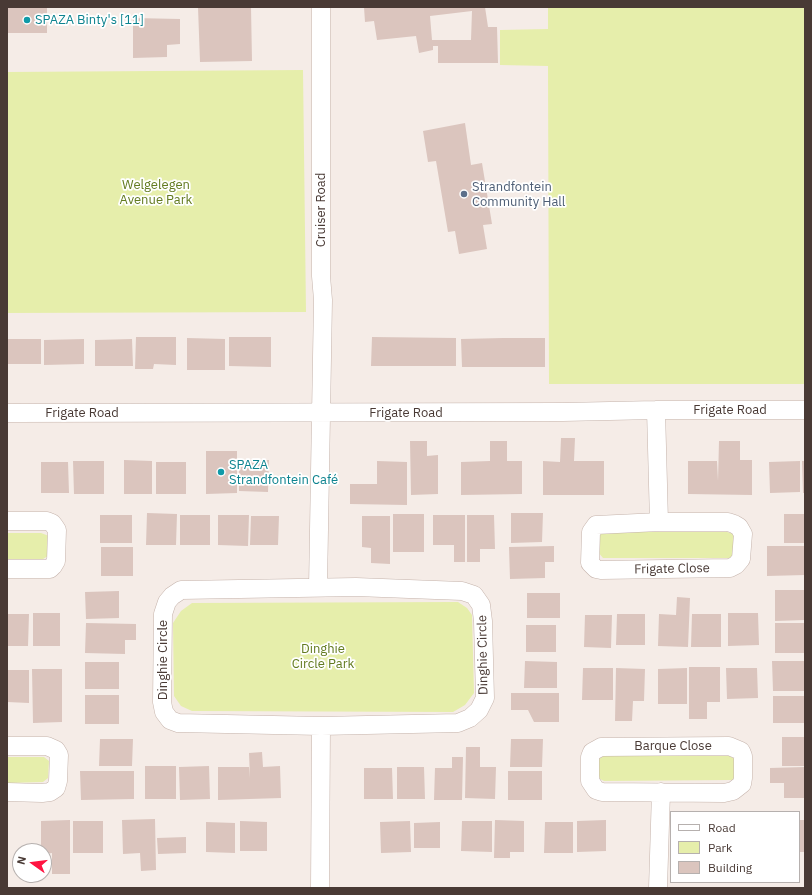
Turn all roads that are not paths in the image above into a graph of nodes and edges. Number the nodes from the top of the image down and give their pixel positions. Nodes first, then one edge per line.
1 (321, 7) edge
2 (656, 410) junction
3 (805, 410) edge
4 (7, 413) edge
5 (321, 413) junction
6 (7, 521) edge
7 (659, 522) junction
8 (7, 569) edge
9 (318, 587) junction
10 (321, 726) junction
11 (7, 746) edge
12 (7, 792) edge
13 (661, 792) junction
14 (320, 888) edge
15 (658, 888) edge

1 - 5 street, Cruiser Road
2 - 3 street, Frigate Road
2 - 5 street, Frigate Road
2 - 7 street
4 - 5 street, Frigate Road
5 - 9 street
6 - 8 street
7 - 7 street, Frigate Close
9 - 10 street, Dinghie Circle
9 - 10 street, Dinghie Circle
10 - 14 street
11 - 12 street
13 - 13 street, Barque Close
13 - 15 street

